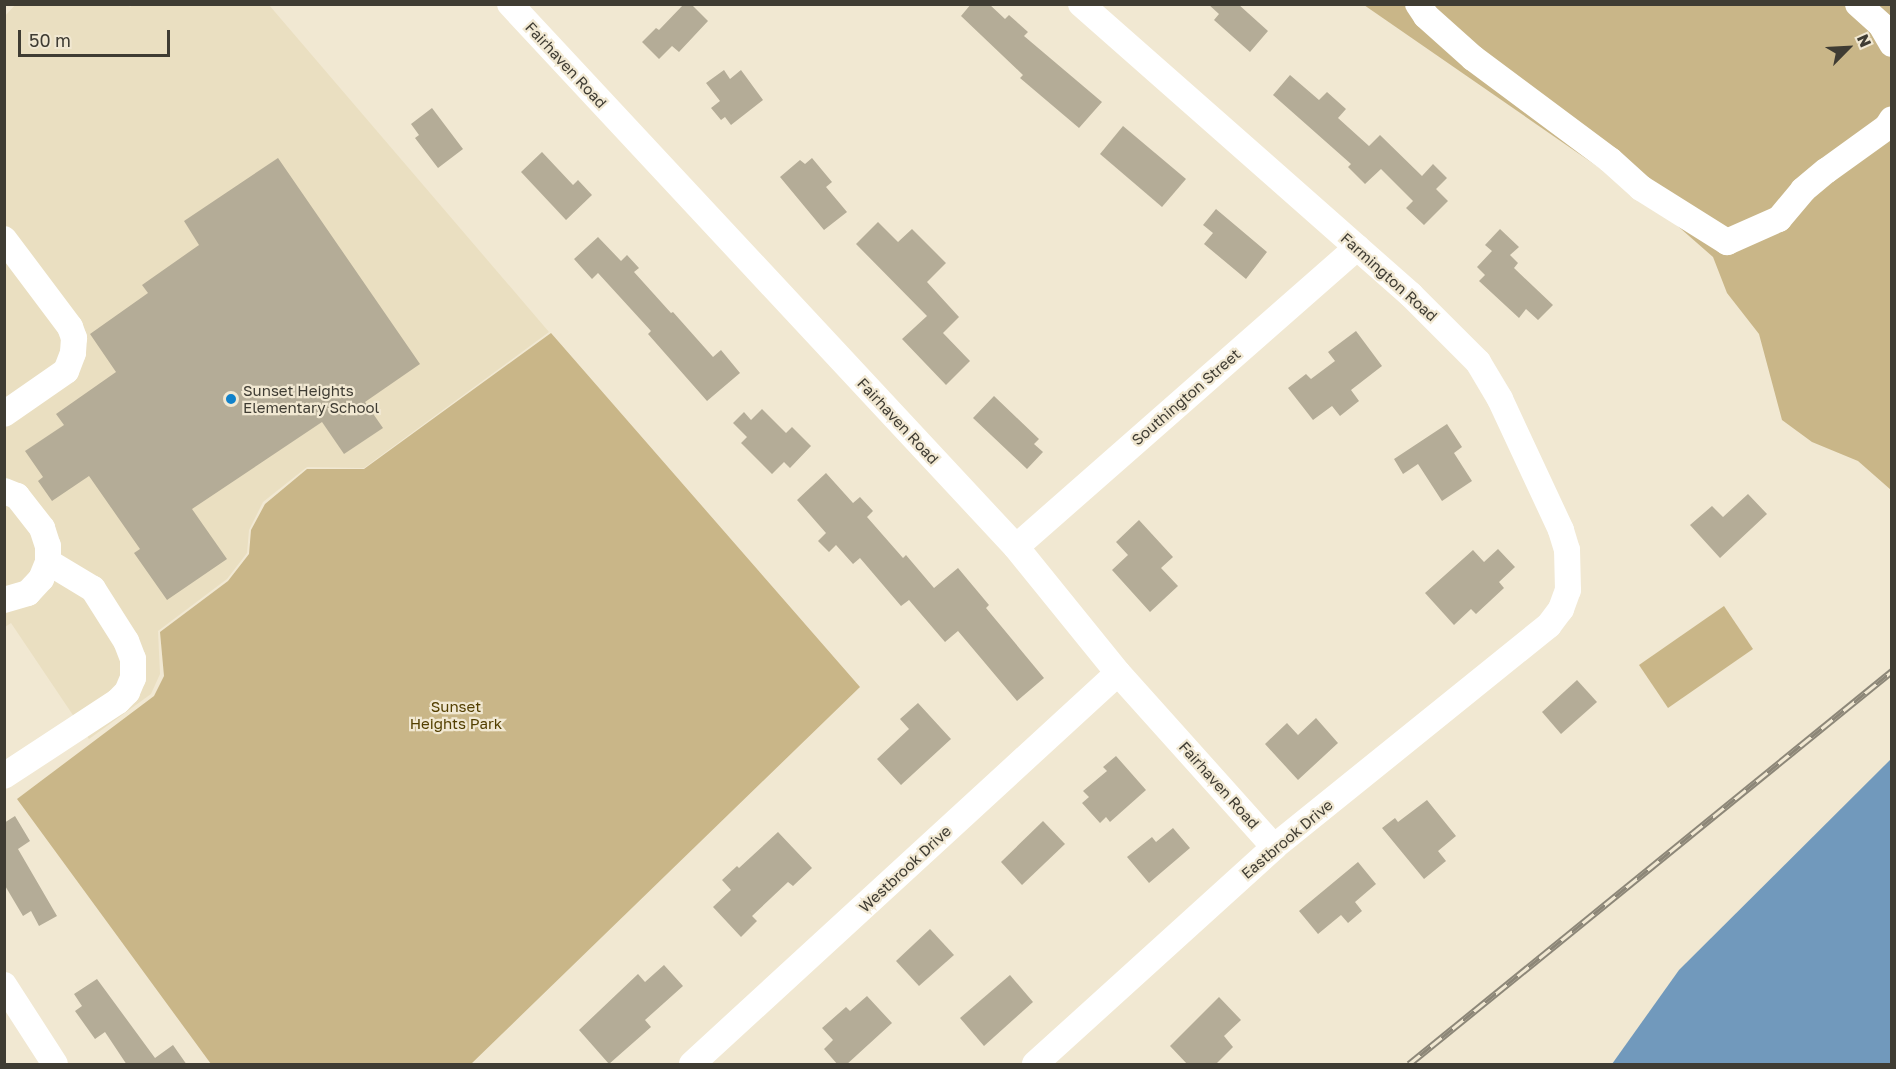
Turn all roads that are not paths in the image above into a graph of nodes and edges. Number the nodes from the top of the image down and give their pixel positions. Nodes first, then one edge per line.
1 (510, 4) edge
2 (1081, 4) edge
3 (1418, 4) edge
4 (1858, 4) edge
5 (1892, 44) edge
6 (1892, 119) edge
7 (4, 239) edge
8 (1357, 247) junction
9 (4, 414) edge
10 (4, 491) edge
11 (1016, 547) junction
12 (48, 562) junction
13 (4, 600) edge
14 (1549, 625) joint
15 (1118, 673) junction
16 (13, 771) edge
17 (1274, 847) junction
18 (4, 985) edge
19 (55, 1065) edge
20 (692, 1065) edge
21 (1035, 1065) edge

1 - 11 street, Fairhaven Road
2 - 8 street, Farmington Road
3 - 6 street
4 - 5 street
7 - 9 street
8 - 11 street, Southington Street
8 - 14 street, Farmington Road
10 - 12 street
11 - 15 street, Fairhaven Road
12 - 13 street
12 - 16 street
14 - 17 street, Eastbrook Drive
15 - 17 street, Fairhaven Road
15 - 20 street, Westbrook Drive
17 - 21 street, Eastbrook Drive
18 - 19 street

